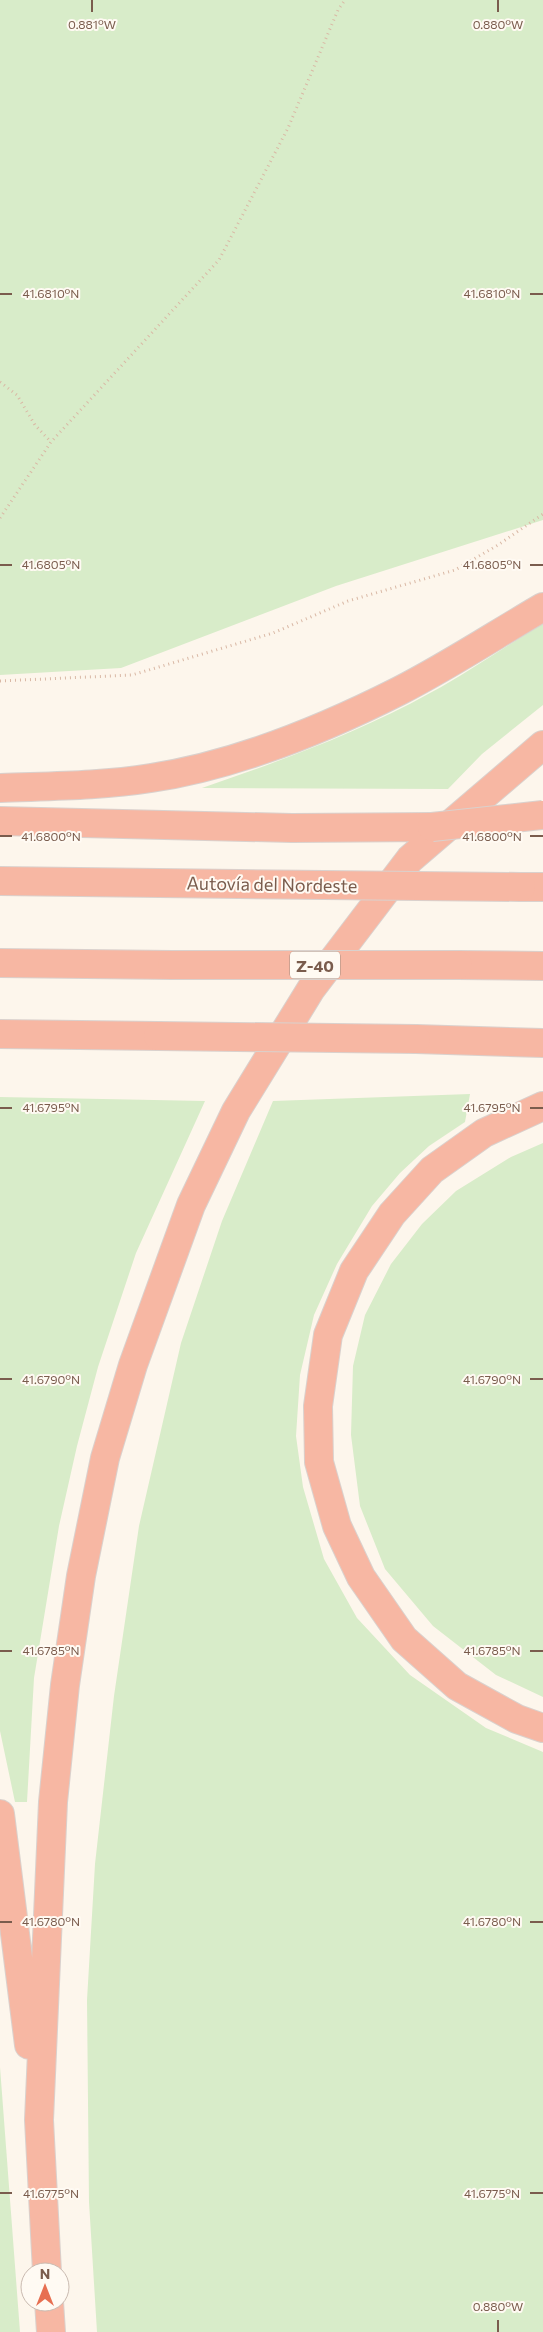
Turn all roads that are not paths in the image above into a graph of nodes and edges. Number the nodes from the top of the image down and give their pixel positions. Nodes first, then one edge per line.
1 (543, 607) edge
2 (543, 745) edge
3 (0, 788) edge
4 (543, 815) edge
5 (0, 821) edge
6 (432, 827) junction
7 (543, 830) edge
8 (0, 881) edge
9 (532, 887) edge
10 (0, 963) edge
11 (543, 966) edge
12 (0, 1034) edge
13 (543, 1043) edge
14 (543, 1106) edge
15 (543, 1728) edge
16 (0, 1814) edge
17 (39, 2120) junction
18 (46, 2262) edge
19 (50, 2312) edge
20 (52, 2332) edge

1 - 3 highway
2 - 17 highway
4 - 6 highway, bridge
5 - 6 highway
6 - 7 highway, bridge
8 - 9 highway, Autovía del Nordeste, bridge
10 - 11 highway, Z-40, bridge
12 - 13 highway, bridge
14 - 15 highway
16 - 17 highway
17 - 18 highway
19 - 20 highway

